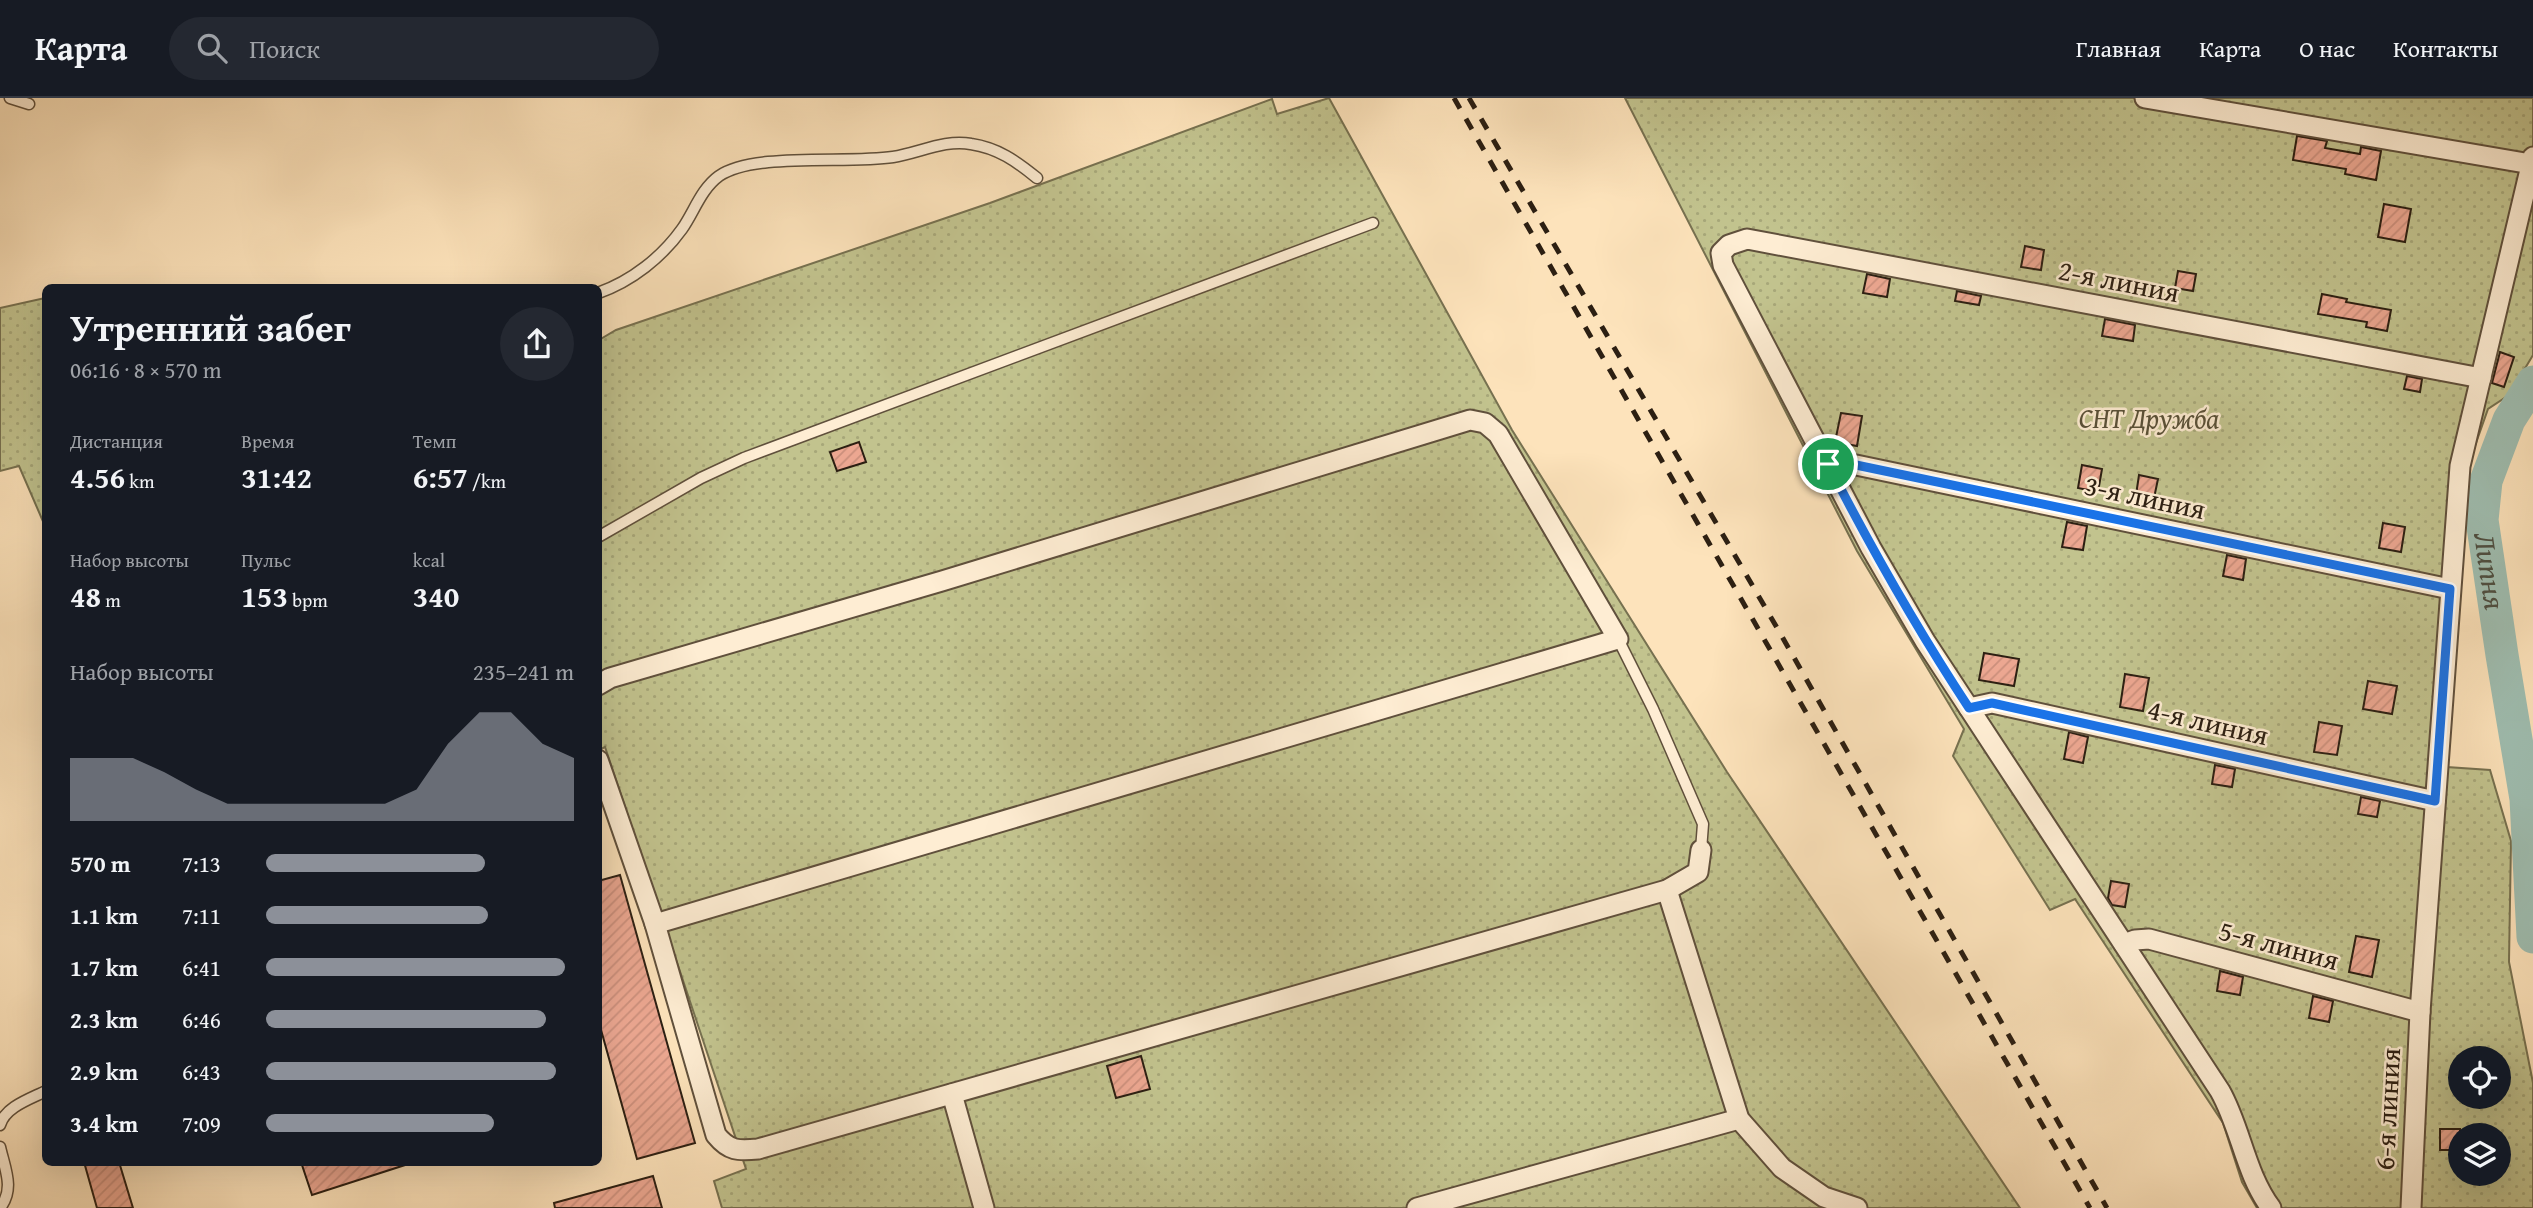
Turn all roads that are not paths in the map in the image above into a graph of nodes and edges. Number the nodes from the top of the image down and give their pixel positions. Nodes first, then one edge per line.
1 (10, 98) edge
2 (2145, 98) edge
3 (29, 104) dead end
4 (2532, 160) edge
5 (1037, 178) dead end
6 (1373, 223) dead end
7 (602, 292) edge
8 (2481, 378) junction
9 (1828, 464) junction
10 (602, 535) edge
11 (2450, 589) junction
12 (1618, 639) junction
13 (602, 683) edge
14 (1969, 708) junction
15 (602, 772) edge
16 (2435, 801) junction
17 (1701, 850) joint
18 (1667, 890) junction
19 (655, 924) junction
20 (2124, 944) junction
21 (2420, 1012) junction
22 (42, 1093) edge
23 (952, 1094) junction
24 (1739, 1119) junction
25 (0, 1125) edge
26 (0, 1147) edge
27 (0, 1208) edge
28 (984, 1208) edge
29 (1417, 1208) edge
30 (1857, 1208) edge
31 (2271, 1208) edge
32 (2411, 1208) edge

1 - 3 lane
2 - 4 street
4 - 8 street, 6-я линия
5 - 7 lane
6 - 10 lane
8 - 9 street, 2-я линия
8 - 11 street, 6-я линия
9 - 11 street, 3-я линия
9 - 14 street
11 - 16 street, 6-я линия
12 - 13 street
12 - 17 lane
12 - 19 street
14 - 16 street, 4-я линия
14 - 20 street
15 - 19 street
16 - 21 street, 6-я линия
17 - 18 street
18 - 23 street
18 - 24 street
19 - 23 street
20 - 21 street, 5-я линия
20 - 31 street
21 - 32 street, 6-я линия
22 - 25 lane
23 - 28 street
24 - 29 street
24 - 30 street
26 - 27 lane

